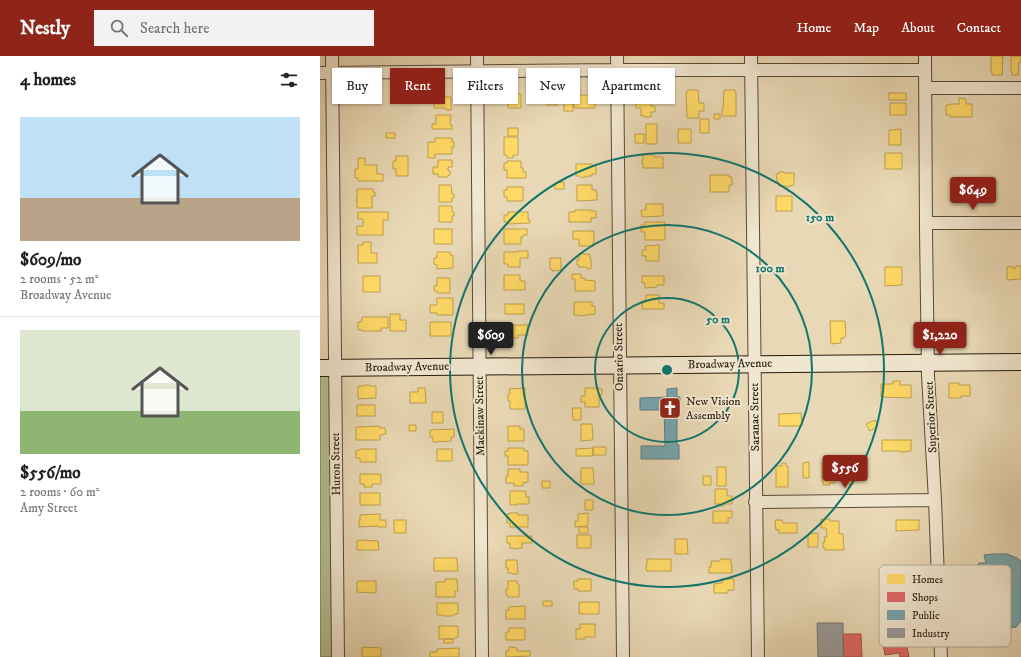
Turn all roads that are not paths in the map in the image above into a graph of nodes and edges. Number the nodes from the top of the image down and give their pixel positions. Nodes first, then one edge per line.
1 (332, 56) edge
2 (477, 56) edge
3 (617, 56) edge
4 (751, 56) edge
5 (925, 56) edge
6 (332, 68) edge
7 (477, 68) edge
8 (617, 68) edge
9 (588, 70) edge
10 (675, 70) edge
11 (751, 70) junction
12 (925, 70) junction
13 (518, 71) edge
14 (453, 72) edge
15 (332, 73) joint
16 (382, 73) edge
17 (320, 74) edge
18 (925, 88) junction
19 (1021, 88) edge
20 (477, 104) edge
21 (617, 104) edge
22 (1021, 223) edge
23 (926, 224) junction
24 (928, 362) junction
25 (1021, 362) edge
26 (754, 364) junction
27 (620, 365) junction
28 (480, 366) junction
29 (327, 368) edge
30 (935, 500) junction
31 (756, 502) junction
32 (937, 565) edge
33 (941, 647) edge
34 (338, 657) edge
35 (482, 657) edge
36 (623, 657) edge
37 (758, 657) edge
38 (941, 657) edge

1 - 6 street, Huron Street
2 - 7 street, Mackinaw Street
3 - 8 street, Ontario Street
4 - 11 street, Saranac Street
5 - 12 street, Superior Street
9 - 13 street
10 - 11 street
11 - 12 street
11 - 26 street, Saranac Street
12 - 18 street, Superior Street
14 - 16 street
15 - 17 street
15 - 29 street, Huron Street
18 - 19 street
18 - 23 street, Superior Street
20 - 28 street, Mackinaw Street
21 - 27 street, Ontario Street
22 - 23 street
23 - 24 street, Superior Street
24 - 25 street, Broadway Avenue
24 - 26 street, Broadway Avenue
24 - 30 street, Superior Street
26 - 27 street, Broadway Avenue
26 - 31 street, Saranac Street
27 - 28 street, Broadway Avenue
27 - 36 street, Ontario Street
28 - 29 street, Broadway Avenue
28 - 35 street, Mackinaw Street
29 - 34 street, Huron Street
30 - 31 street
30 - 32 street, Superior Street
31 - 37 street, Saranac Street
33 - 38 street, Superior Street

